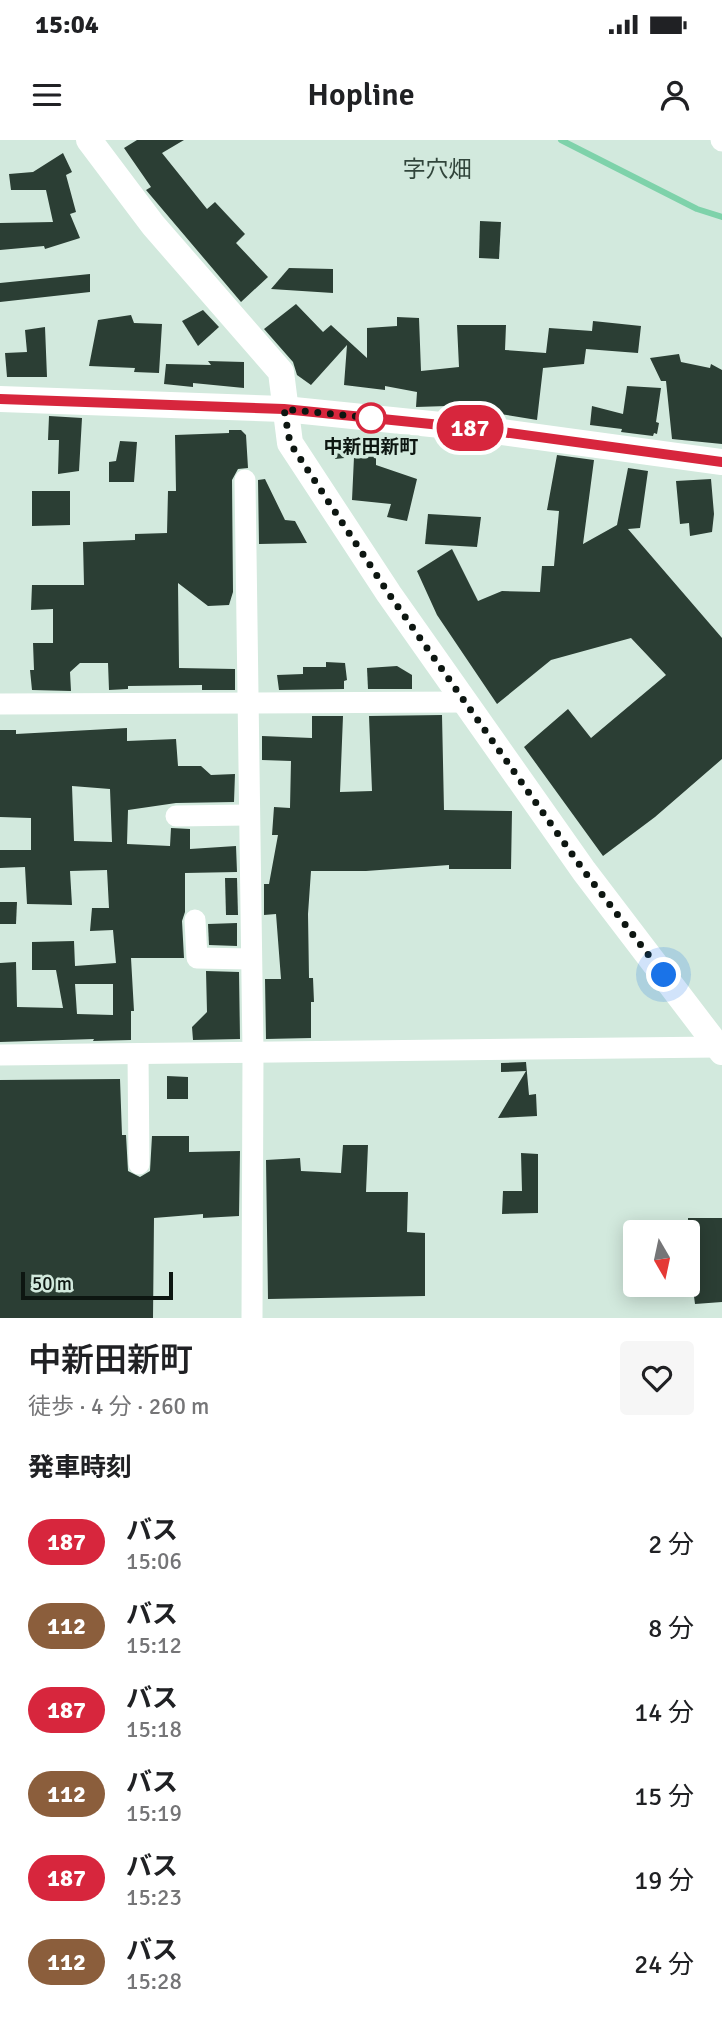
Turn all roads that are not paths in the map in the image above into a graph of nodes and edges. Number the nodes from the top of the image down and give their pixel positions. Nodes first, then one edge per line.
1 (89, 140) edge
2 (0, 399) edge
3 (284, 409) junction
4 (722, 462) edge
5 (245, 480) dead end
6 (249, 702) junction
7 (466, 702) junction
8 (0, 704) edge
9 (248, 815) junction
10 (176, 816) dead end
11 (195, 920) dead end
12 (251, 958) junction
13 (720, 1049) edge
14 (253, 1052) junction
15 (138, 1054) junction
16 (0, 1055) edge
17 (139, 1164) dead end
18 (252, 1318) edge

1 - 3 street
2 - 3 street
3 - 4 street
3 - 7 street
5 - 6 street
6 - 7 street
6 - 8 street
6 - 9 street
7 - 13 street
9 - 10 street
9 - 12 street
11 - 12 street
12 - 14 street
13 - 14 street
14 - 15 street
14 - 18 street
15 - 16 street
15 - 17 street

